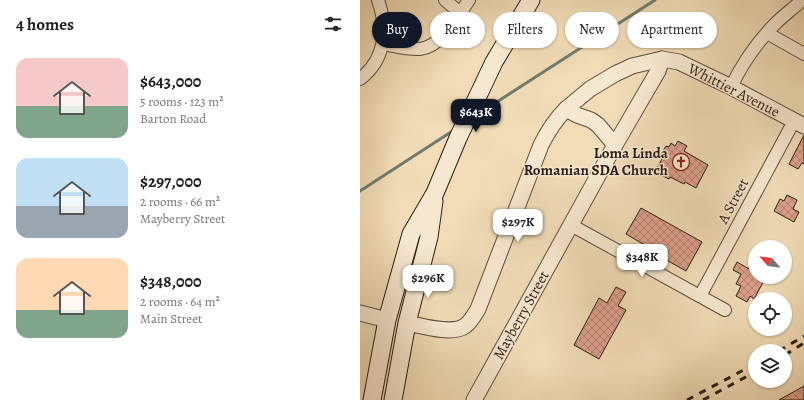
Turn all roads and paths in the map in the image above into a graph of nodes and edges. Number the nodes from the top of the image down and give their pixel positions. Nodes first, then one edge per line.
1 (378, 0) edge
2 (445, 0) edge
3 (469, 0) edge
4 (531, 0) edge
5 (802, 0) edge
6 (382, 12) edge
7 (459, 12) edge
8 (461, 12) edge
9 (767, 33) junction
10 (430, 46) edge
11 (381, 48) edge
12 (406, 48) edge
13 (804, 54) edge
14 (662, 59) junction
15 (360, 79) edge
16 (731, 87) junction
17 (566, 109) junction
18 (799, 124) edge
19 (615, 145) junction
20 (435, 193) junction
21 (571, 225) junction
22 (700, 296) junction
23 (725, 310) dead end
24 (360, 313) edge
25 (387, 320) junction
26 (407, 323) junction
27 (372, 400) edge
28 (393, 400) edge
29 (474, 400) edge

1 - 6 street
2 - 7 street
3 - 8 street
4 - 20 main road
5 - 9 street
9 - 13 street
9 - 16 street
10 - 12 street
11 - 15 street
14 - 16 street, Whittier Avenue
14 - 17 street
14 - 19 street, Mayberry Street
16 - 18 street, Whittier Avenue
17 - 19 street
17 - 26 street
18 - 22 street, A Street
19 - 21 street, Mayberry Street
20 - 25 main road
20 - 26 main road
21 - 22 street
21 - 29 street, Mayberry Street
22 - 23 street
24 - 25 street
25 - 27 main road
26 - 28 main road

